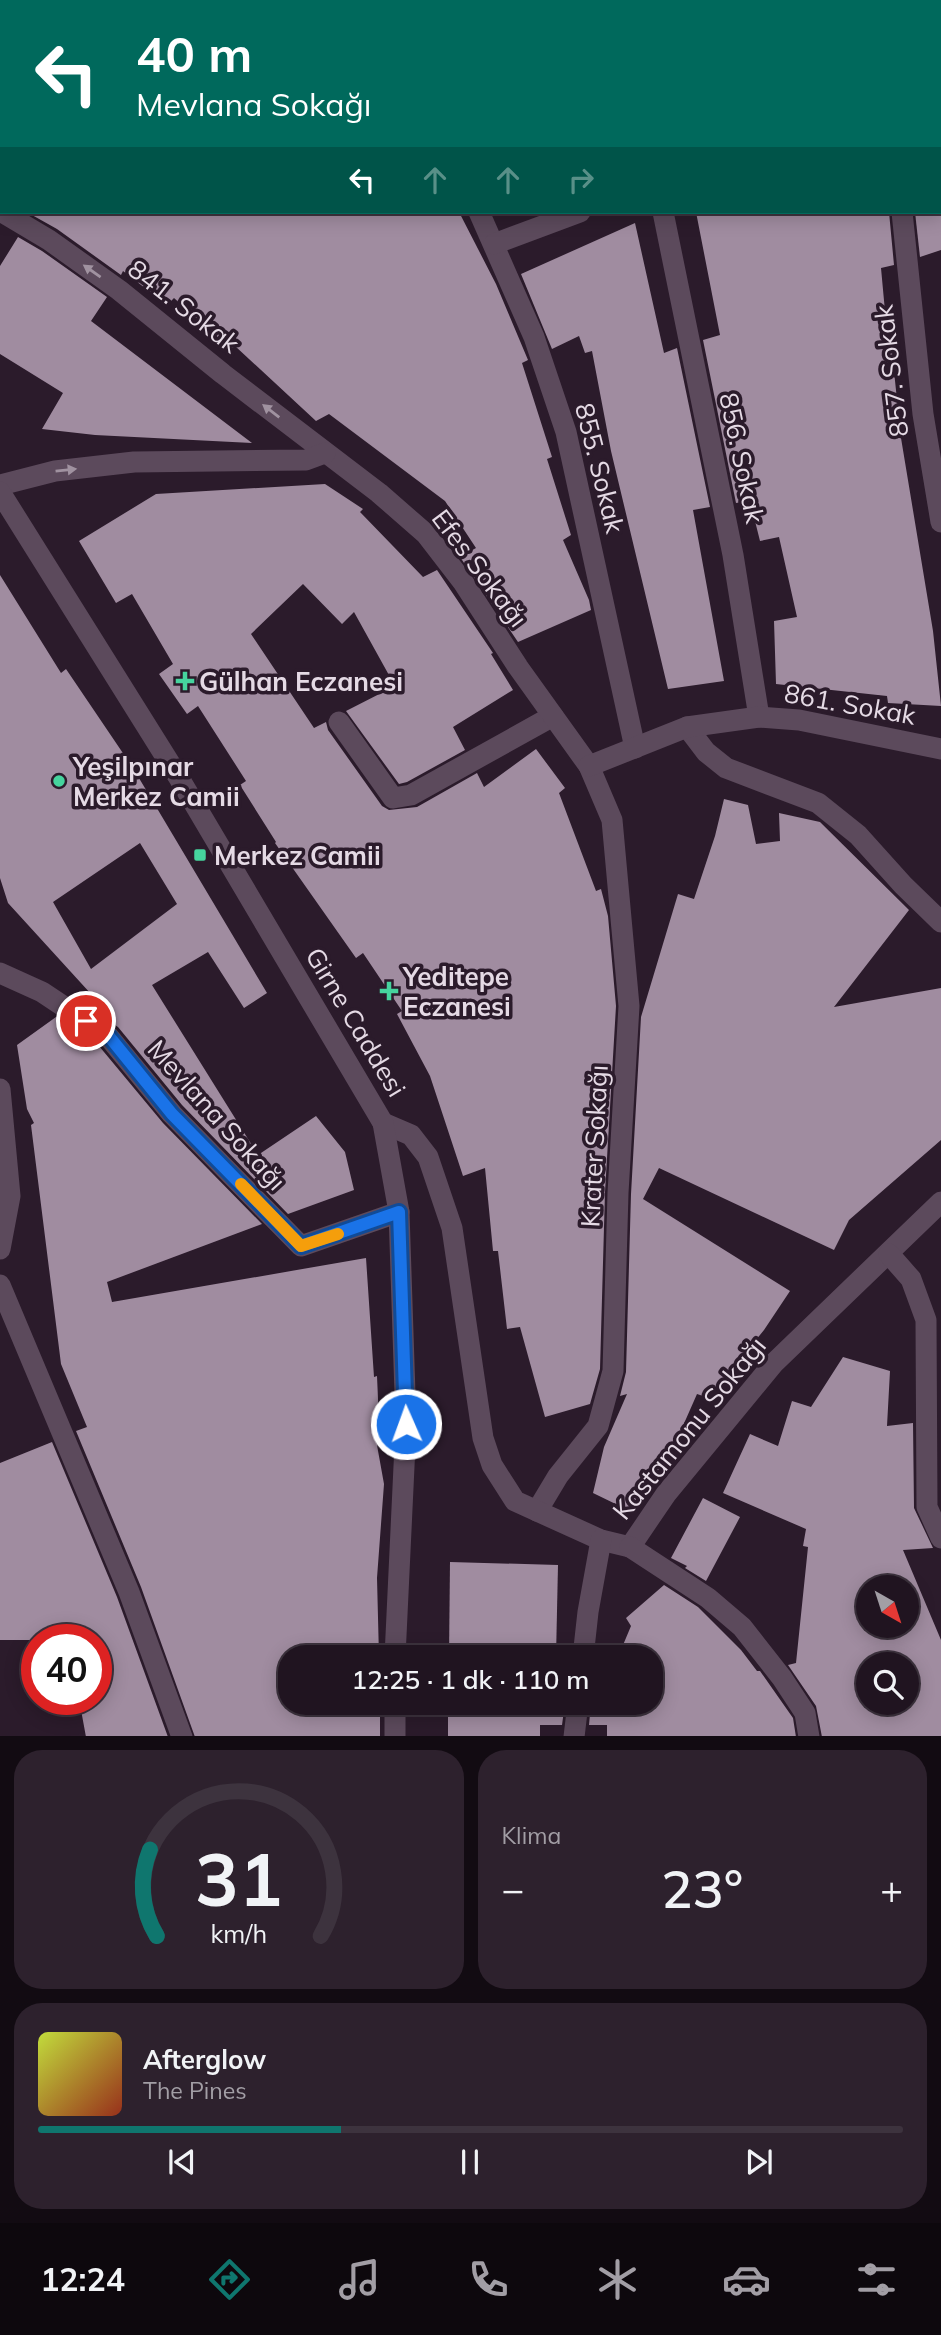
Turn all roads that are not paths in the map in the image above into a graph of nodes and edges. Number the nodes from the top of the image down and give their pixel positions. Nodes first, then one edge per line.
1 (6, 214) edge
2 (480, 214) edge
3 (575, 214) edge
4 (663, 214) edge
5 (902, 214) edge
6 (494, 244) junction
7 (325, 453) junction
8 (0, 485) edge
9 (0, 492) edge
10 (941, 522) edge
11 (552, 716) junction
12 (759, 717) junction
13 (339, 722) dead end
14 (687, 727) junction
15 (635, 748) junction
16 (941, 748) edge
17 (589, 766) junction
18 (941, 922) edge
19 (0, 973) edge
20 (0, 1089) edge
21 (383, 1123) junction
22 (941, 1202) edge
23 (399, 1212) junction
24 (0, 1249) edge
25 (888, 1254) junction
26 (0, 1285) edge
27 (537, 1511) junction
28 (941, 1538) edge
29 (601, 1540) junction
30 (629, 1547) junction
31 (396, 1645) edge
32 (584, 1645) edge
33 (395, 1715) edge
34 (577, 1715) edge
35 (182, 1736) edge
36 (395, 1736) edge
37 (574, 1736) edge
38 (809, 1736) edge

7 -> 1 street, 841. Sokak
2 - 6 street, 855. Sokak
3 - 6 street
4 - 12 street, 856. Sokak
5 - 10 street, 857. Sokak
6 - 15 street, 855. Sokak
8 -> 7 street
7 - 11 street, Efes Sokağı
9 - 21 street, Girne Caddesi
11 - 13 street
11 - 17 street, Efes Sokağı
12 - 14 street, 861. Sokak
12 - 16 street, 861. Sokak
14 - 15 street, 861. Sokak
14 - 18 street
15 - 17 street, 861. Sokak
17 - 27 street, Krater Sokağı
19 - 23 street, Mevlana Sokağı
20 - 24 street
21 - 23 street, Girne Caddesi
21 - 27 street, Kastamonu Sokağı
22 - 25 street, Kastamonu Sokağı
23 - 31 street, Girne Caddesi
25 - 28 street
25 - 30 street, Kastamonu Sokağı
26 - 35 street
27 - 29 street, Kastamonu Sokağı
29 - 30 street, Kastamonu Sokağı
29 - 32 street
30 - 38 street
33 - 36 street
34 - 37 street

